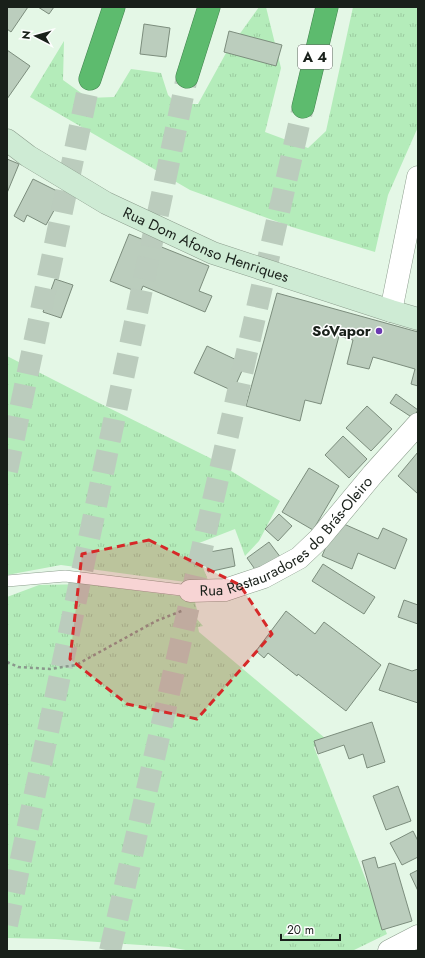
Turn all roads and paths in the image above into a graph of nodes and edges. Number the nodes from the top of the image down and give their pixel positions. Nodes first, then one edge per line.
1 (114, 7) edge
2 (209, 7) edge
3 (327, 7) edge
4 (187, 77) tunnel mouth
5 (90, 79) tunnel mouth
6 (303, 107) tunnel mouth
7 (7, 140) edge
8 (418, 178) edge
9 (391, 311) junction
10 (418, 319) edge
11 (418, 424) edge
12 (7, 581) edge
13 (189, 600) junction
14 (7, 662) edge
15 (418, 936) edge
16 (389, 951) edge

1 - 5 highway
2 - 4 highway
3 - 6 highway, A 4
7 - 9 main road, Rua Dom Afonso Henriques
8 - 9 street
9 - 10 main road, Rua Dom Afonso Henriques
11 - 13 street, Rua Restauradores do Brás-Oleiro
12 - 13 lane, Rua Restauradores do Brás-Oleiro
13 - 14 path
15 - 16 street

